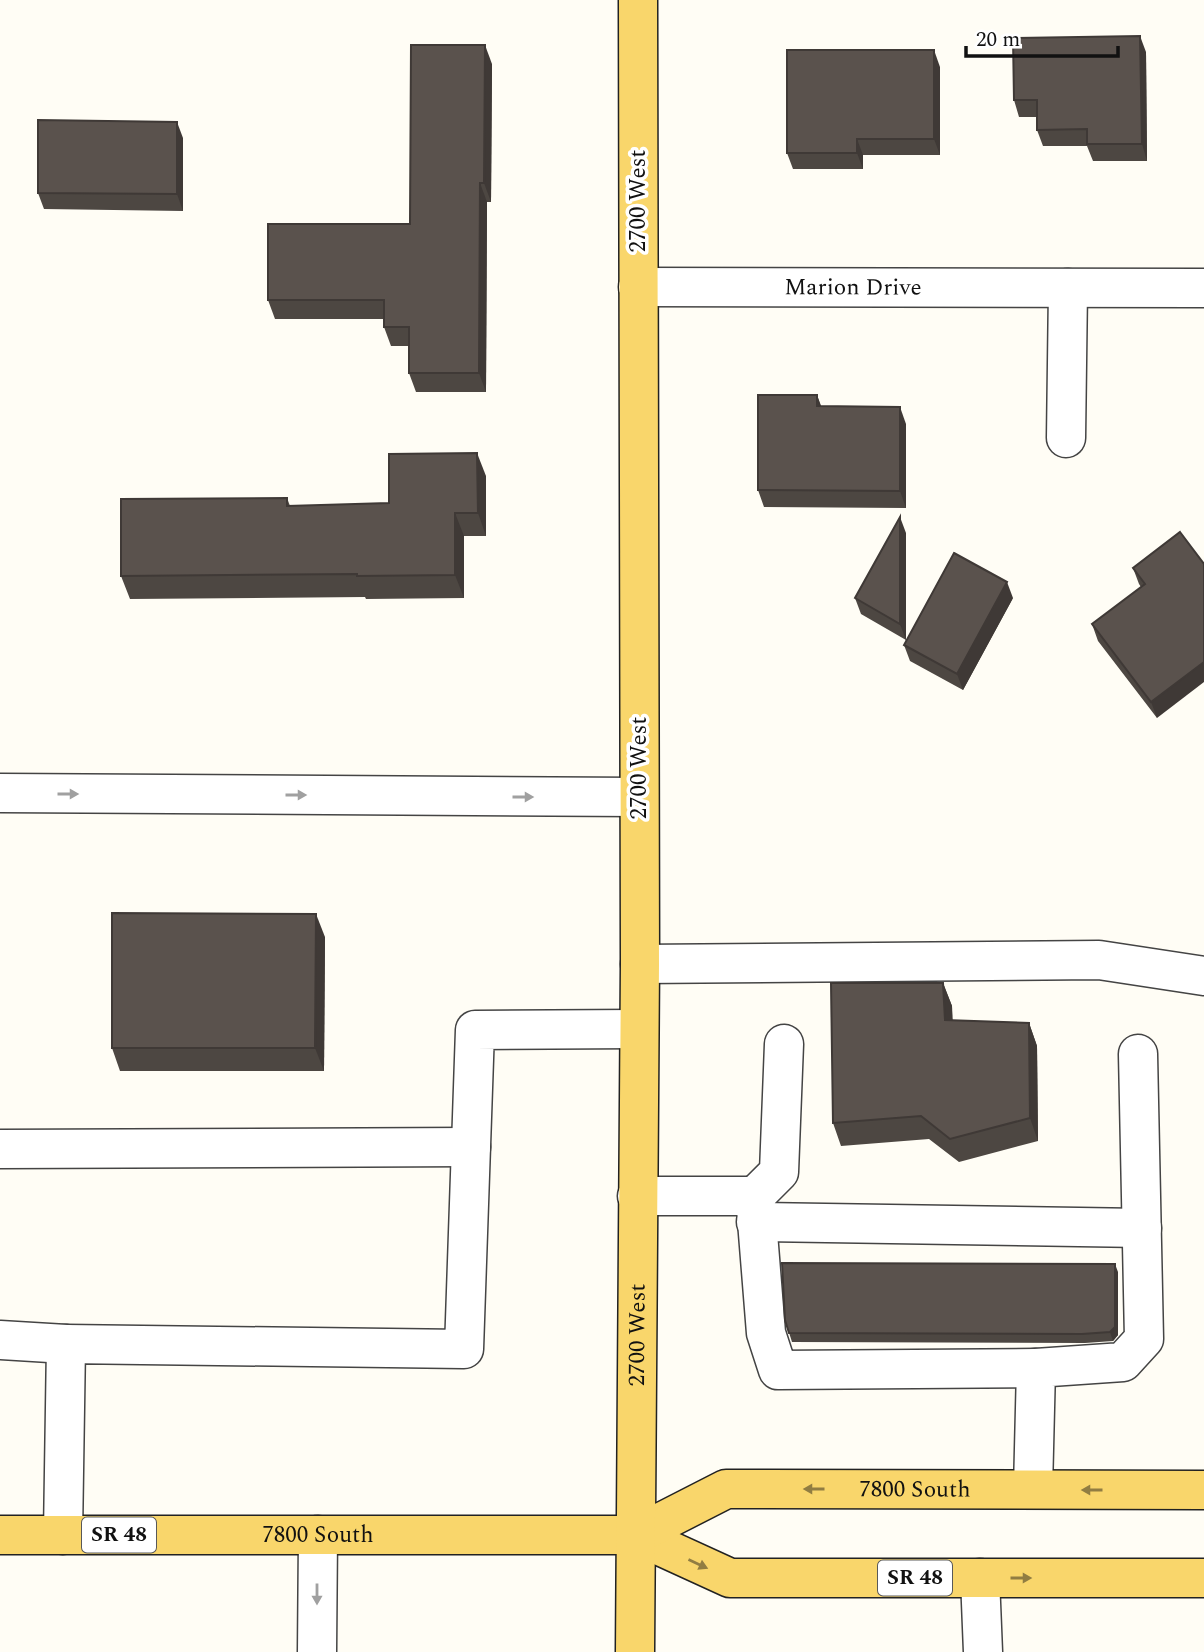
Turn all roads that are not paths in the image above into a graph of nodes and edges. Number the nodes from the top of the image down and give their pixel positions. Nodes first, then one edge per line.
1 (638, 0) edge
2 (638, 287) junction
3 (1068, 288) junction
4 (1204, 288) edge
5 (1066, 438) dead end
6 (0, 793) edge
7 (639, 797) junction
8 (639, 964) junction
9 (1204, 976) edge
10 (638, 1029) junction
11 (784, 1044) dead end
12 (1138, 1054) dead end
13 (471, 1147) junction
14 (0, 1149) edge
15 (637, 1196) junction
16 (756, 1209) junction
17 (1142, 1228) junction
18 (0, 1340) edge
19 (66, 1345) junction
20 (1036, 1368) junction
21 (1033, 1489) junction
22 (1204, 1490) edge
23 (0, 1535) edge
24 (63, 1535) junction
25 (318, 1535) junction
26 (636, 1535) junction
27 (980, 1578) junction
28 (1204, 1578) edge
29 (317, 1652) edge
30 (635, 1652) edge
31 (983, 1652) edge

1 - 2 main road, 2700 West
2 - 3 street, Marion Drive
2 - 7 main road, 2700 West
3 - 4 street, Marion Drive
3 - 5 street
6 -> 7 street
7 - 8 main road, 2700 West
8 - 9 street
8 - 10 main road, 2700 West
10 - 13 street
10 - 15 main road, 2700 West
11 - 16 street
12 - 17 street
13 - 14 street
13 - 19 street
15 - 16 street
15 - 26 main road, 2700 West
16 - 17 street
16 - 20 street
17 - 20 street
18 - 19 street
19 - 24 street
20 - 21 street
22 -> 21 main road, 7800 South / SR 48
21 -> 26 main road, 7800 South / SR 48
23 - 24 main road, 7800 South / SR 48
24 - 25 main road, 7800 South / SR 48
25 - 26 main road, 7800 South / SR 48
25 -> 29 street
26 -> 27 main road, 7800 South / SR 48
26 - 30 main road, 2700 West
27 -> 28 main road, 7800 South / SR 48
27 - 31 street

